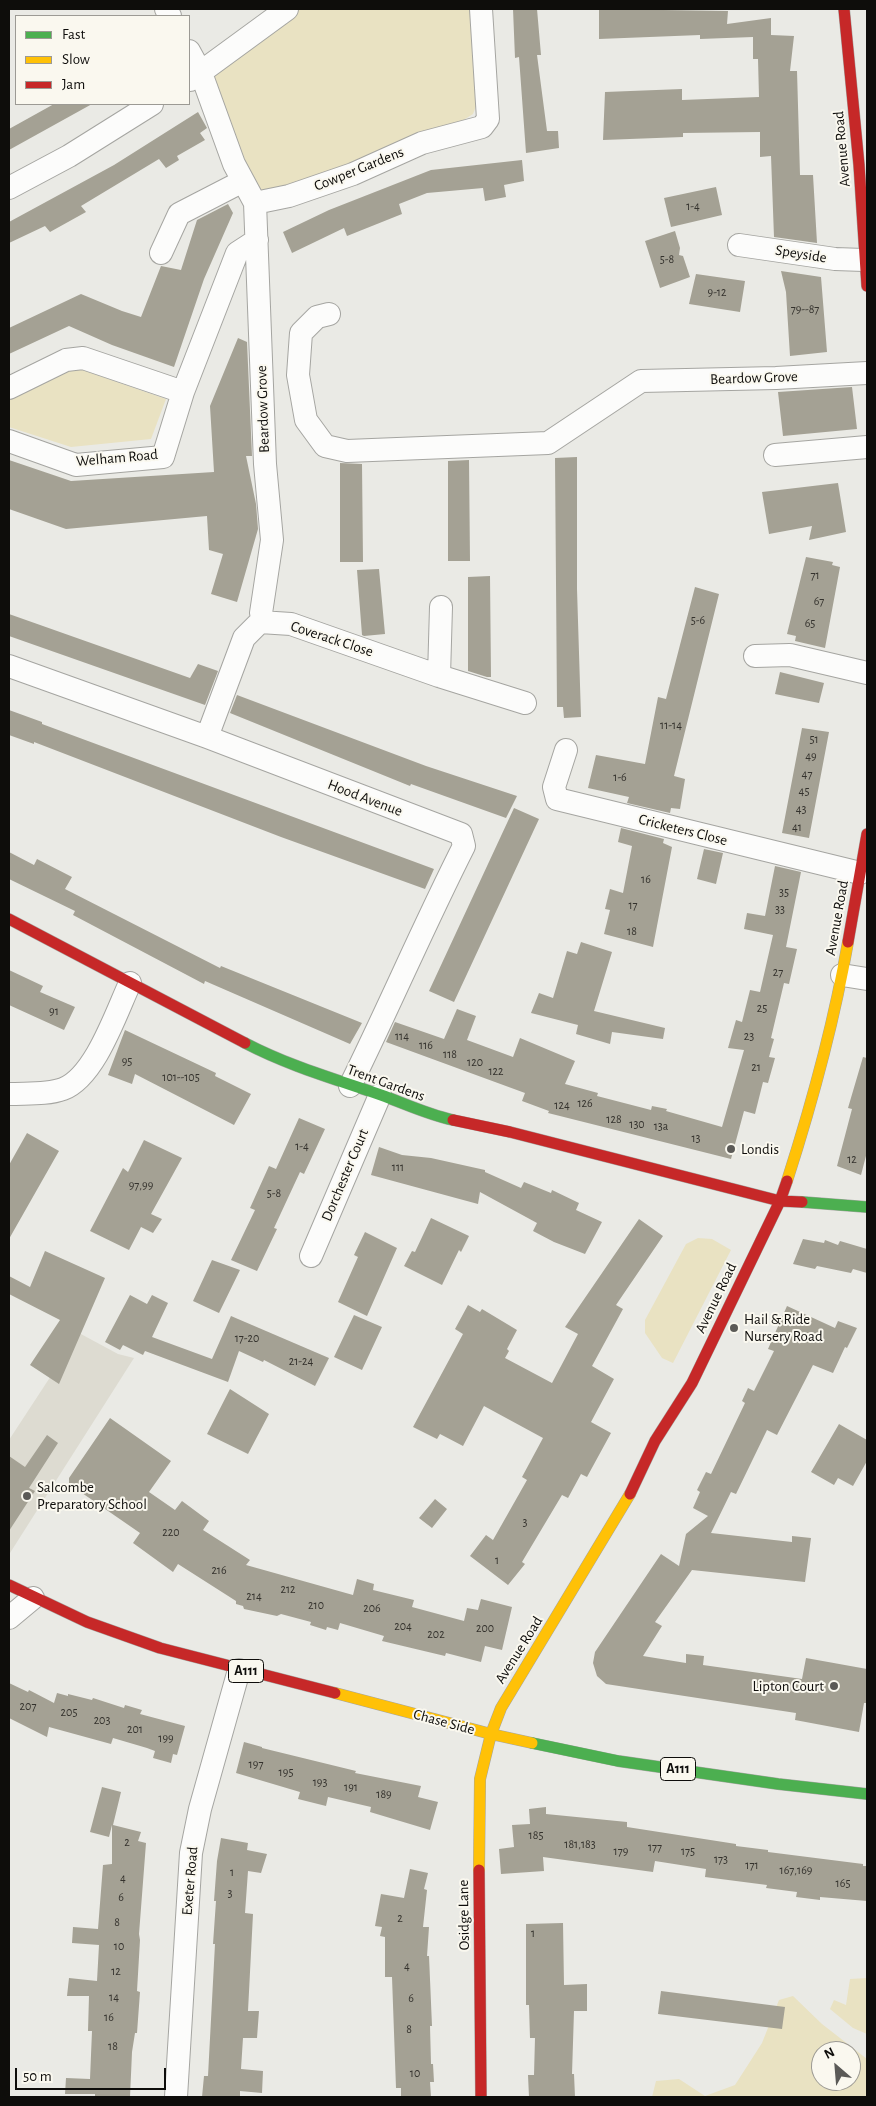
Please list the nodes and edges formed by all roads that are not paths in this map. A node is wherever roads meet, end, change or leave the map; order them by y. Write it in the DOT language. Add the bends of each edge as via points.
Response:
graph roads {
  1 [pos="287,9"];
  2 [pos="481,9"];
  3 [pos="844,9"];
  4 [pos="190,55"];
  5 [pos="195,77"];
  6 [pos="150,105"];
  7 [pos="243,181"];
  8 [pos="9,188"];
  9 [pos="255,203"];
  10 [pos="257,240"];
  11 [pos="738,244"];
  12 [pos="162,253"];
  13 [pos="864,260"];
  14 [pos="867,286"];
  15 [pos="328,314"];
  16 [pos="867,372"];
  17 [pos="9,388"];
  18 [pos="182,392"];
  19 [pos="9,441"];
  20 [pos="867,447"];
  21 [pos="775,455"];
  22 [pos="441,607"];
  23 [pos="261,613"];
  24 [pos="754,656"];
  25 [pos="9,666"];
  26 [pos="867,673"];
  27 [pos="438,676"];
  28 [pos="525,703"];
  29 [pos="207,737"];
  30 [pos="566,750"];
  31 [pos="867,834"];
  32 [pos="860,873"];
  33 [pos="9,919"];
  34 [pos="842,975"];
  35 [pos="867,979"];
  36 [pos="130,983"];
  37 [pos="350,1086"];
  38 [pos="9,1094"];
  39 [pos="380,1095"];
  40 [pos="780,1201"];
  41 [pos="867,1207"];
  42 [pos="311,1256"];
  43 [pos="9,1585"];
  44 [pos="33,1598"];
  45 [pos="9,1618"];
  46 [pos="239,1670"];
  47 [pos="490,1734"];
  48 [pos="867,1794"];
  49 [pos="176,2097"];
  50 [pos="481,2097"];
  1 -- 5 [label="street"];
  2 -- 9 [label="street, Cowper Gardens" via="488,119 482,127 422,143 352,174 289,196"];
  3 -- 13 [label="street, Avenue Road" via="859,165"];
  4 -- 5 [label="street"];
  5 -- 7 [label="street"];
  6 -- 8 [label="street" via="69,156"];
  7 -- 9 [label="street"];
  7 -- 12 [label="street" via="179,214"];
  9 -- 10 [label="street, Beardow Grove"];
  10 -- 18 [label="street, Welham Road" via="237,253"];
  10 -- 23 [label="street, Beardow Grove" via="265,464 272,540"];
  11 -- 13 [label="street, Speyside" via="835,260"];
  13 -- 14 [label="street, Avenue Road"];
  15 -- 16 [label="street, Beardow Grove" via="316,317 300,334 298,375 306,420 325,446 346,451 548,443 641,381"];
  17 -- 18 [label="street" via="66,360 83,358"];
  18 -- 19 [label="street, Welham Road" via="163,457 76,465"];
  20 -- 21 [label="street"];
  22 -- 27 [label="street"];
  24 -- 26 [label="street" via="790,655"];
  25 -- 29 [label="street, Hood Avenue"];
  27 -- 28 [label="street, Coverack Close"];
  27 -- 29 [label="street, Coverack Close" via="291,624 260,622 244,638"];
  29 -- 37 [label="street, Hood Avenue" via="461,834 464,846"];
  30 -- 32 [label="street, Cricketers Close" via="554,787 557,799"];
  31 -- 32 [label="street, Avenue Road"];
  32 -- 34 [label="street, Avenue Road"];
  33 -- 36 [label="street, Trent Gardens"];
  34 -- 35 [label="street"];
  34 -- 40 [label="street, Avenue Road" via="805,1124"];
  36 -- 37 [label="street, Trent Gardens" via="275,1059"];
  36 -- 38 [label="street" via="95,1058 81,1076 71,1085 57,1090"];
  37 -- 39 [label="street, Trent Gardens"];
  39 -- 40 [label="street, Trent Gardens" via="427,1114"];
  39 -- 42 [label="street, Dorchester Court"];
  40 -- 41 [label="street, Trent Gardens"];
  40 -- 47 [label="street, Avenue Road" via="692,1383 655,1441 628,1498 501,1708"];
  43 -- 44 [label="street, Chase Side / A111"];
  44 -- 45 [label="street"];
  44 -- 46 [label="street, Chase Side / A111" via="151,1645"];
  46 -- 47 [label="street, Chase Side / A111"];
  46 -- 49 [label="street, Exeter Road" via="191,1853"];
  47 -- 48 [label="street, Chase Side / A111" via="618,1761"];
  47 -- 50 [label="street, Osidge Lane" via="480,1779"];
}
